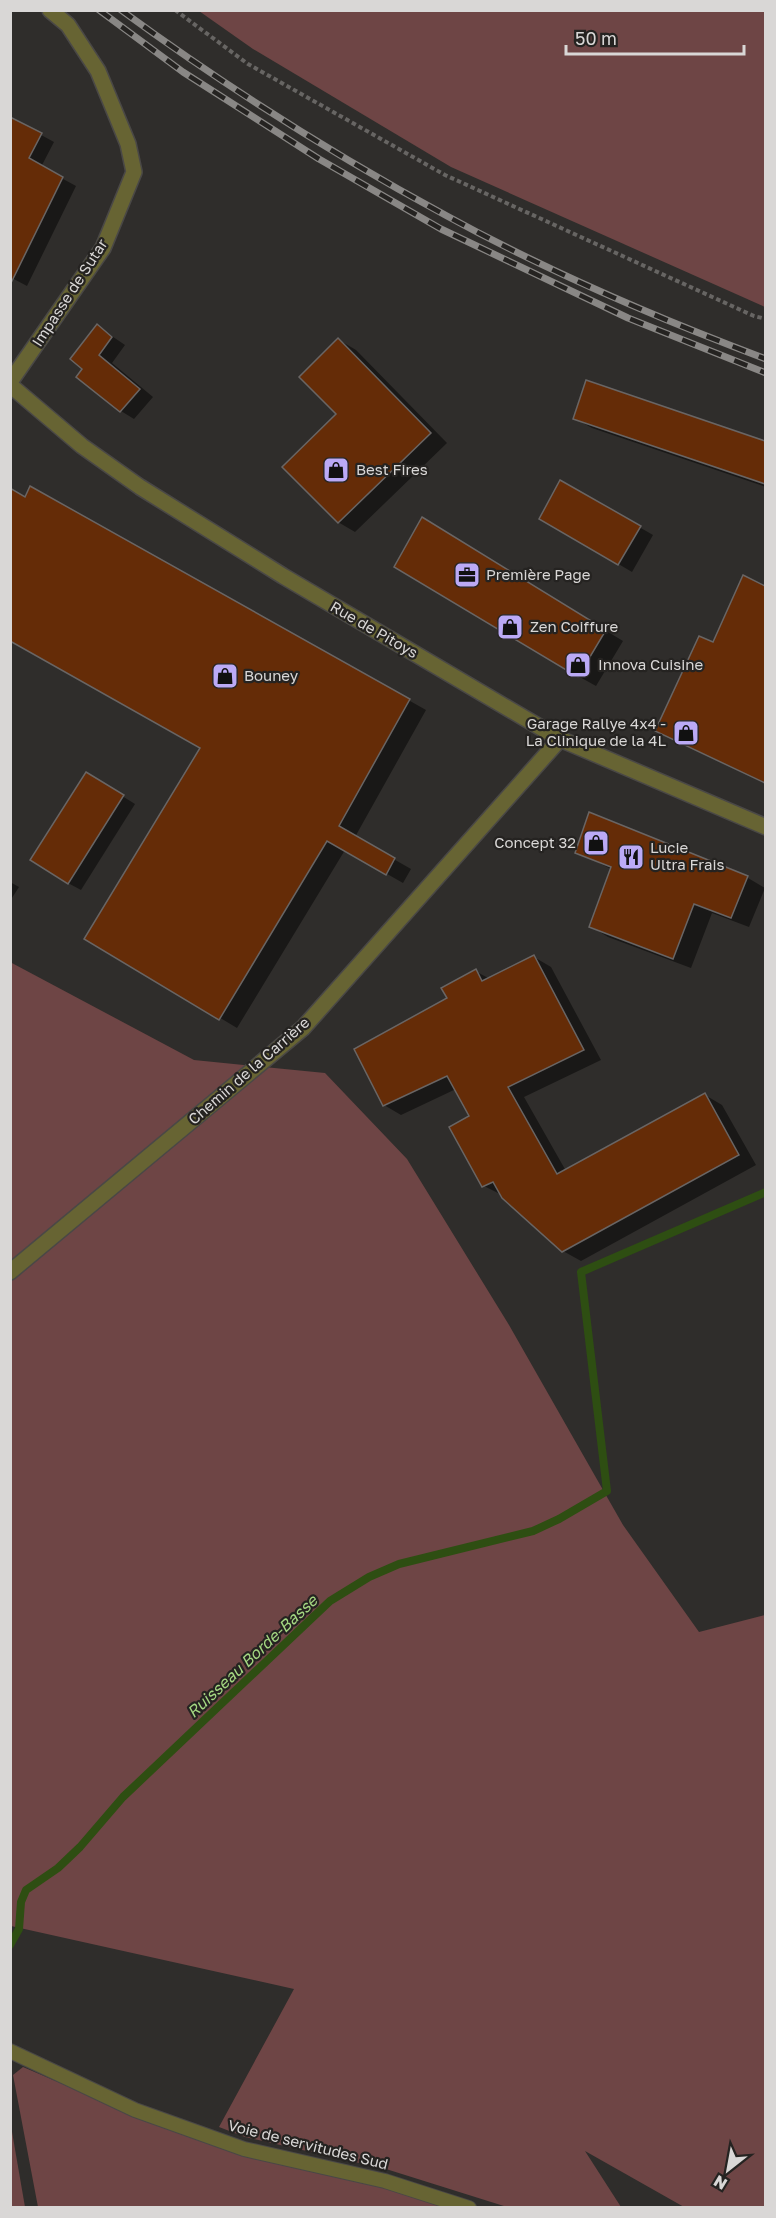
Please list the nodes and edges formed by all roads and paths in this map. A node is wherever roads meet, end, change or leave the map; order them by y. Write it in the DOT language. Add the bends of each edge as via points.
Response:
graph roads {
  1 [pos="50,10"];
  2 [pos="175,10"];
  3 [pos="765,319"];
  4 [pos="10,384"];
  5 [pos="560,739"];
  6 [pos="765,827"];
  7 [pos="10,1272"];
  8 [pos="10,2051"];
  9 [pos="469,2208"];
  1 -- 4 [label="street, Impasse de Sutar" via="68,26 98,70 128,144 134,172 103,248"];
  2 -- 3 [label="path" via="248,64 445,174"];
  4 -- 5 [label="street, Rue de Pitoys" via="82,446 140,487"];
  5 -- 6 [label="street, Rue de Pitoys"];
  5 -- 7 [label="street, Chemin de la Carrière" via="303,1028"];
  8 -- 9 [label="lane, Voie de servitudes Sud" via="135,2110 244,2150 385,2181"];
}
